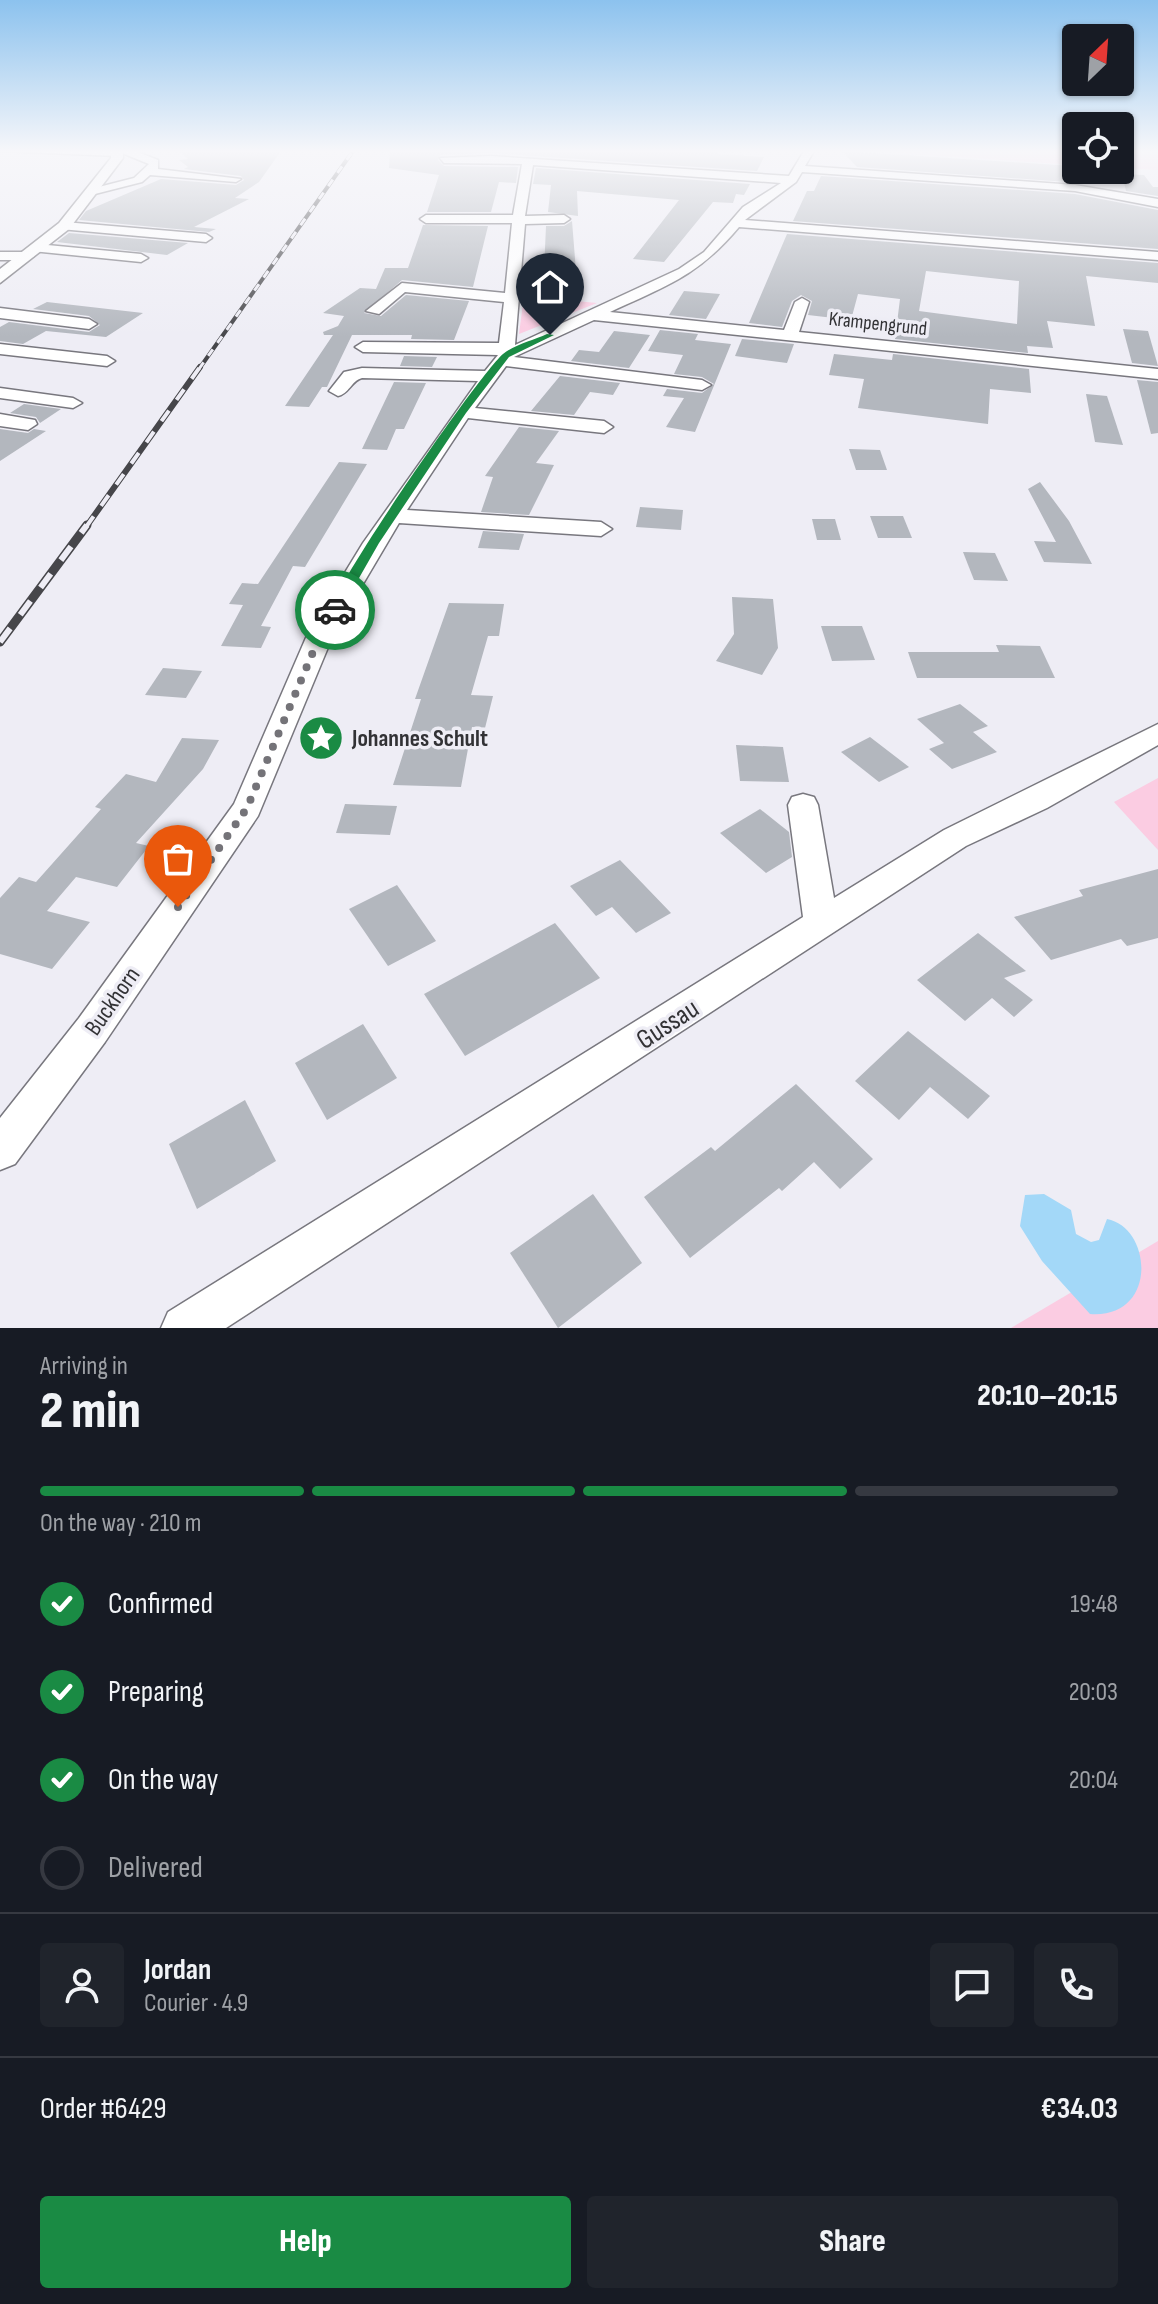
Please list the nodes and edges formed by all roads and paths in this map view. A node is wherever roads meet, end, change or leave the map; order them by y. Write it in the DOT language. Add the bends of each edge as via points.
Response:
graph roads {
  1 [pos="75,213"];
  2 [pos="521,213"];
  3 [pos="747,213"];
  4 [pos="560,218"];
  5 [pos="426,219"];
  6 [pos="520,219"];
  7 [pos="68,222"];
  8 [pos="734,223"];
  9 [pos="158,226"];
  10 [pos="206,238"];
  11 [pos="32,252"];
  12 [pos="0,256"];
  13 [pos="1158,256"];
  14 [pos="141,258"];
  15 [pos="0,278"];
  16 [pos="512,298"];
  17 [pos="802,302"];
  18 [pos="374,311"];
  19 [pos="0,313"];
  20 [pos="594,315"];
  21 [pos="89,324"];
  22 [pos="790,336"];
  23 [pos="363,347"];
  24 [pos="0,349"];
  25 [pos="501,360"];
  26 [pos="107,361"];
  27 [pos="1158,374"];
  28 [pos="702,385"];
  29 [pos="338,391"];
  30 [pos="0,393"];
  31 [pos="73,403"];
  32 [pos="463,412"];
  33 [pos="0,420"];
  34 [pos="28,424"];
  35 [pos="604,427"];
  36 [pos="392,516"];
  37 [pos="601,529"];
  38 [pos="1158,733"];
  39 [pos="803,805"];
  40 [pos="821,924"];
  41 [pos="0,1150"];
  42 [pos="184,1328"];
  1 -- 7 [label="main road"];
  2 -- 6 [label="street"];
  3 -- 8 [label="street"];
  4 -- 6 [label="street"];
  5 -- 6 [label="street"];
  6 -- 16 [label="street"];
  7 -- 9 [label="street" via="163,223"];
  7 -- 10 [label="street"];
  7 -- 11 [label="main road"];
  8 -- 13 [label="street" via="840,227"];
  8 -- 20 [label="street" via="697,264"];
  11 -- 12 [label="street"];
  11 -- 14 [label="street"];
  11 -- 15 [label="main road"];
  16 -- 18 [label="street" via="402,287"];
  16 -- 25 [label="street"];
  17 -- 22 [label="street"];
  19 -- 21 [label="street"];
  20 -- 22 [label="street, Krampengrund"];
  20 -- 25 [label="street"];
  22 -- 27 [label="street, Krampengrund"];
  23 -- 25 [label="street"];
  24 -- 26 [label="street"];
  25 -- 28 [label="street"];
  25 -- 29 [label="street" via="362,373 350,376"];
  25 -- 32 [label="street, Buckhorn"];
  30 -- 31 [label="street"];
  32 -- 35 [label="street"];
  32 -- 36 [label="street, Buckhorn"];
  33 -- 34 [label="street"];
  36 -- 37 [label="street"];
  36 -- 41 [label="street, Buckhorn" via="321,633 247,808 92,1030"];
  38 -- 40 [label="street, Gussau" via="955,838"];
  39 -- 40 [label="street"];
  40 -- 42 [label="street, Gussau"];
}
